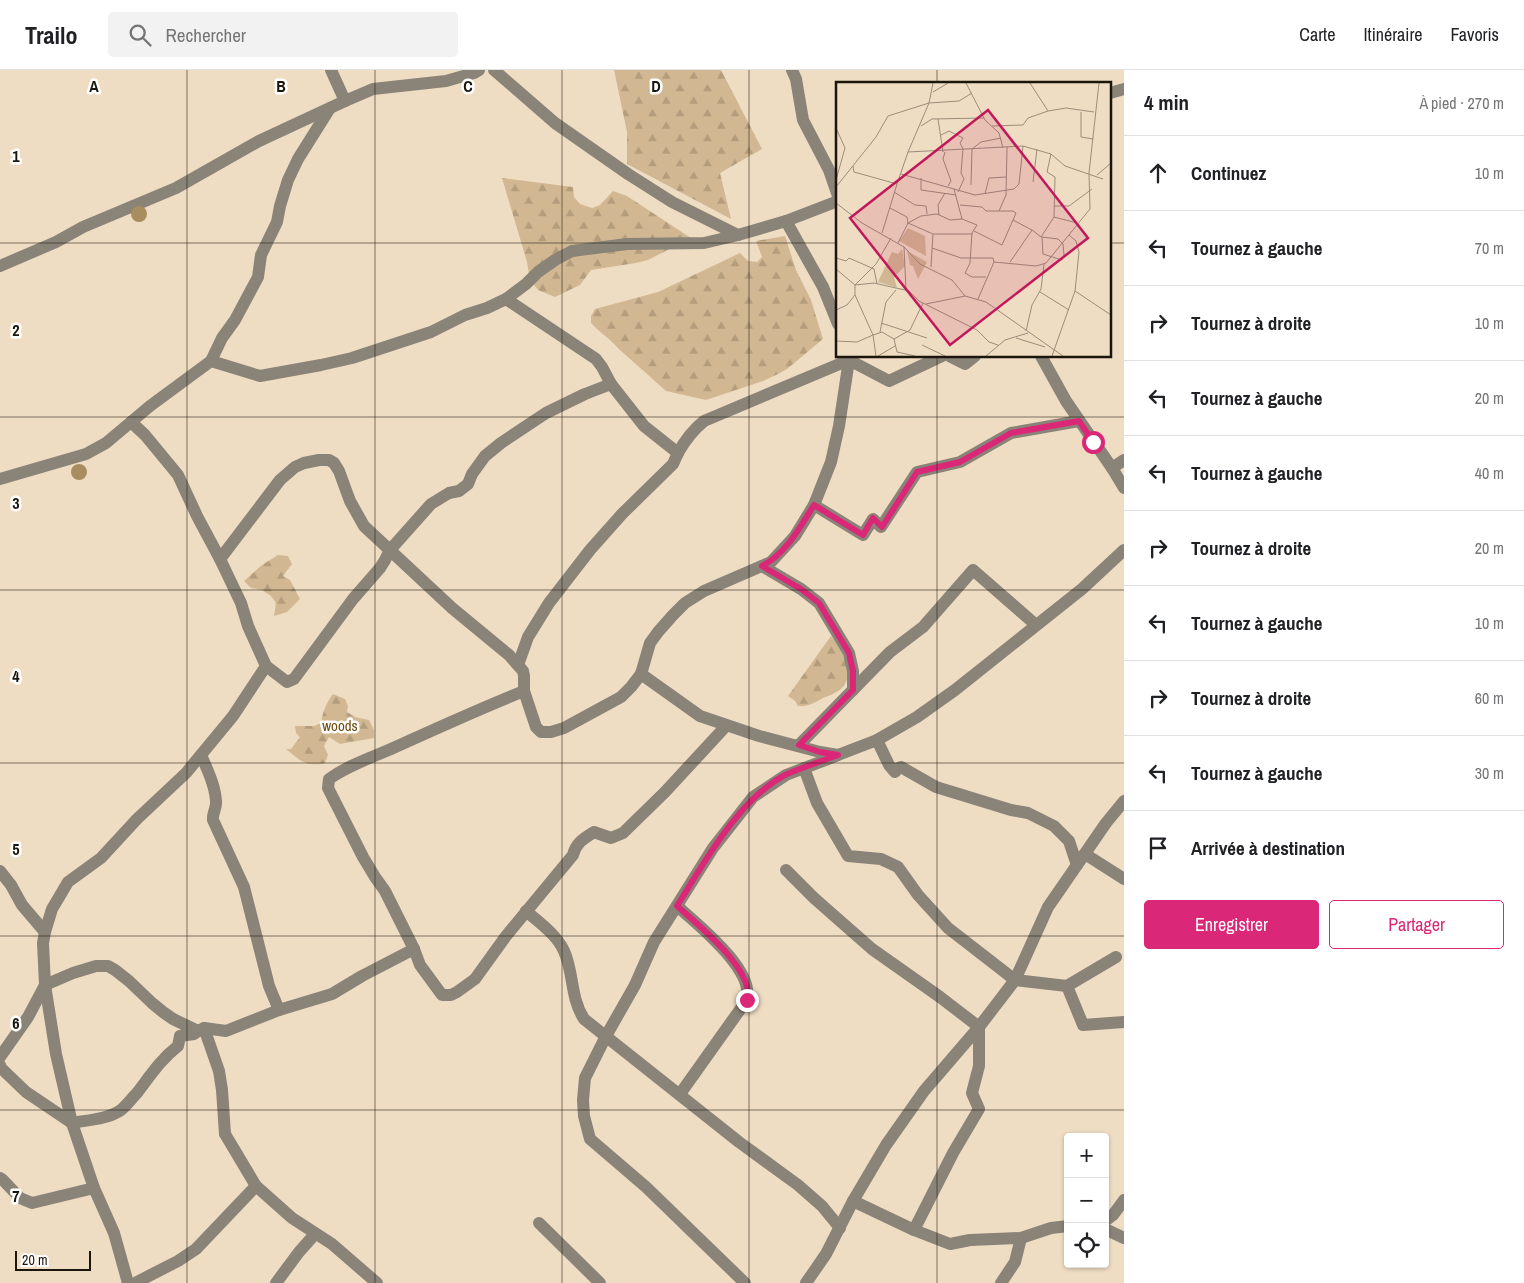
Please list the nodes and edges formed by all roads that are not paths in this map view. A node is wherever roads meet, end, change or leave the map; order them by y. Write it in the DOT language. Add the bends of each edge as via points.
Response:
graph roads {
  1 [pos="331,70"];
  2 [pos="478,70"];
  3 [pos="494,70"];
  4 [pos="792,70"];
  5 [pos="345,101"];
  6 [pos="330,108"];
  7 [pos="836,190"];
  8 [pos="836,202"];
  9 [pos="786,221"];
  10 [pos="738,235"];
  11 [pos="0,266"];
  12 [pos="506,299"];
  13 [pos="836,319"];
  14 [pos="849,358"];
  15 [pos="938,358"];
  16 [pos="953,358"];
  17 [pos="973,358"];
  18 [pos="1042,358"];
  19 [pos="211,361"];
  20 [pos="611,384"];
  21 [pos="1079,421"];
  22 [pos="132,422"];
  23 [pos="678,453"];
  24 [pos="1124,460"];
  25 [pos="1112,468"];
  26 [pos="0,479"];
  27 [pos="1124,488"];
  28 [pos="814,505"];
  29 [pos="390,550"];
  30 [pos="1124,550"];
  31 [pos="220,559"];
  32 [pos="762,566"];
  33 [pos="1036,625"];
  34 [pos="518,665"];
  35 [pos="266,666"];
  36 [pos="641,674"];
  37 [pos="853,690"];
  38 [pos="524,691"];
  39 [pos="726,726"];
  40 [pos="877,740"];
  41 [pos="799,745"];
  42 [pos="201,755"];
  43 [pos="838,755"];
  44 [pos="804,768"];
  45 [pos="1124,800"];
  46 [pos="1085,854"];
  47 [pos="1077,866"];
  48 [pos="786,870"];
  49 [pos="0,871"];
  50 [pos="1124,880"];
  51 [pos="677,906"];
  52 [pos="526,911"];
  53 [pos="45,932"];
  54 [pos="414,949"];
  55 [pos="1116,957"];
  56 [pos="1015,980"];
  57 [pos="46,986"];
  58 [pos="1067,986"];
  59 [pos="279,1010"];
  60 [pos="1124,1022"];
  61 [pos="979,1028"];
  62 [pos="201,1030"];
  63 [pos="606,1036"];
  64 [pos="0,1057"];
  65 [pos="0,1065"];
  66 [pos="680,1094"];
  67 [pos="72,1123"];
  68 [pos="0,1178"];
  69 [pos="256,1186"];
  70 [pos="94,1188"];
  71 [pos="1124,1200"];
  72 [pos="853,1201"];
  73 [pos="1109,1218"];
  74 [pos="539,1223"];
  75 [pos="1064,1226"];
  76 [pos="840,1228"];
  77 [pos="914,1230"];
  78 [pos="1109,1231"];
  79 [pos="315,1234"];
  80 [pos="1021,1238"];
  81 [pos="1124,1238"];
  82 [pos="128,1283"];
  83 [pos="134,1283"];
  84 [pos="276,1283"];
  85 [pos="377,1283"];
  86 [pos="600,1283"];
  87 [pos="745,1283"];
  88 [pos="806,1283"];
  89 [pos="1001,1283"];
  1 -- 5 [label="street"];
  2 -- 5 [label="street" via="446,81 373,89"];
  3 -- 10 [label="street" via="555,123 628,174 672,202"];
  4 -- 7 [label="street" via="803,120"];
  5 -- 6 [label="street"];
  6 -- 11 [label="street" via="259,141 176,188"];
  6 -- 19 [label="street" via="288,180 277,222 261,255 258,277"];
  8 -- 9 [label="street"];
  9 -- 10 [label="street"];
  9 -- 13 [label="street" via="823,287"];
  10 -- 12 [label="street" via="704,243 627,244 572,251 538,272"];
  12 -- 19 [label="street" via="431,332 314,367 260,376"];
  12 -- 20 [label="street" via="596,359"];
  14 -- 15 [label="street" via="889,382"];
  14 -- 23 [label="street" via="704,421 686,438"];
  14 -- 28 [label="street" via="832,462"];
  16 -- 17 [label="street" via="966,364"];
  18 -- 21 [label="street"];
  19 -- 22 [label="street"];
  20 -- 23 [label="street" via="644,426"];
  20 -- 29 [label="street" via="546,413 501,443 485,456 468,484 435,501"];
  21 -- 25 [label="street"];
  21 -- 28 [label="street" via="1011,433 960,462 917,472 882,527 873,518 863,535"];
  22 -- 26 [label="street" via="86,454"];
  22 -- 31 [label="street" via="178,475"];
  23 -- 34 [label="street" via="673,464 590,550 549,603 528,637"];
  24 -- 25 [label="street"];
  25 -- 27 [label="street"];
  28 -- 32 [label="street" via="776,558"];
  29 -- 31 [label="street" via="360,521 337,467 329,460 319,460 304,463 280,480"];
  29 -- 34 [label="street"];
  29 -- 35 [label="street" via="380,568 353,598 294,679 287,682"];
  30 -- 33 [label="street"];
  31 -- 35 [label="street"];
  32 -- 36 [label="street" via="704,591 685,603 653,639"];
  32 -- 37 [label="street" via="819,603 849,653"];
  33 -- 37 [label="street" via="973,570 923,627 890,652"];
  33 -- 40 [label="street" via="956,690"];
  34 -- 38 [label="street" via="523,671"];
  35 -- 42 [label="street" via="233,716"];
  36 -- 38 [label="street" via="621,697 564,728 546,733 536,727"];
  36 -- 39 [label="street" via="700,716"];
  37 -- 41 [label="street"];
  38 -- 54 [label="street" via="329,779 328,788 352,839 385,891"];
  39 -- 41 [label="street"];
  39 -- 52 [label="street" via="666,792 623,833 611,838 594,832 579,841 573,855"];
  40 -- 43 [label="street"];
  40 -- 47 [label="street" via="895,772 901,767 936,787 1028,813 1054,826 1069,841"];
  41 -- 43 [label="street"];
  42 -- 53 [label="street" via="101,858 68,882 52,909"];
  42 -- 59 [label="street" via="216,801 213,820 244,887 269,986"];
  43 -- 44 [label="street"];
  44 -- 51 [label="street" via="786,775 753,797 713,848"];
  44 -- 56 [label="street" via="817,803 848,856 881,859 898,867 948,928"];
  45 -- 46 [label="street"];
  46 -- 47 [label="street"];
  46 -- 50 [label="street"];
  47 -- 56 [label="street" via="1048,907"];
  48 -- 61 [label="street" via="872,949"];
  49 -- 53 [label="street"];
  51 -- 63 [label="street" via="654,942"];
  51 -- 66 [label="street" via="727,953 744,979 748,994"];
  52 -- 54 [label="street" via="475,979 451,995 440,994 420,965"];
  52 -- 63 [label="street" via="560,944 578,1010 584,1019"];
  53 -- 57 [label="street"];
  54 -- 59 [label="street" via="332,994"];
  55 -- 58 [label="street"];
  56 -- 58 [label="street"];
  56 -- 61 [label="street"];
  57 -- 62 [label="street" via="73,973 108,966 163,1012"];
  57 -- 64 [label="street"];
  57 -- 67 [label="street" via="56,1054"];
  58 -- 60 [label="street" via="1083,1025"];
  59 -- 62 [label="street" via="226,1031"];
  61 -- 72 [label="street" via="924,1091 886,1145"];
  61 -- 77 [label="street" via="979,1066 972,1093 979,1109"];
  62 -- 67 [label="street" via="180,1036 178,1046 123,1108 114,1114"];
  62 -- 69 [label="street" via="219,1072 225,1134"];
  63 -- 66 [label="street"];
  63 -- 87 [label="street" via="584,1085 584,1116 590,1139 646,1187"];
  65 -- 67 [label="street" via="26,1092"];
  66 -- 76 [label="street" via="798,1185"];
  67 -- 70 [label="street"];
  68 -- 70 [label="street" via="20,1198 32,1203"];
  69 -- 79 [label="street"];
  69 -- 83 [label="street" via="196,1249"];
  70 -- 82 [label="street" via="114,1233"];
  71 -- 73 [label="street"];
  72 -- 76 [label="street"];
  72 -- 77 [label="street"];
  74 -- 86 [label="street"];
  75 -- 80 [label="street"];
  76 -- 88 [label="street"];
  77 -- 80 [label="street" via="950,1244"];
  78 -- 81 [label="street"];
  79 -- 84 [label="street"];
  79 -- 85 [label="street" via="337,1248"];
  80 -- 89 [label="street" via="1015,1262"];
}
